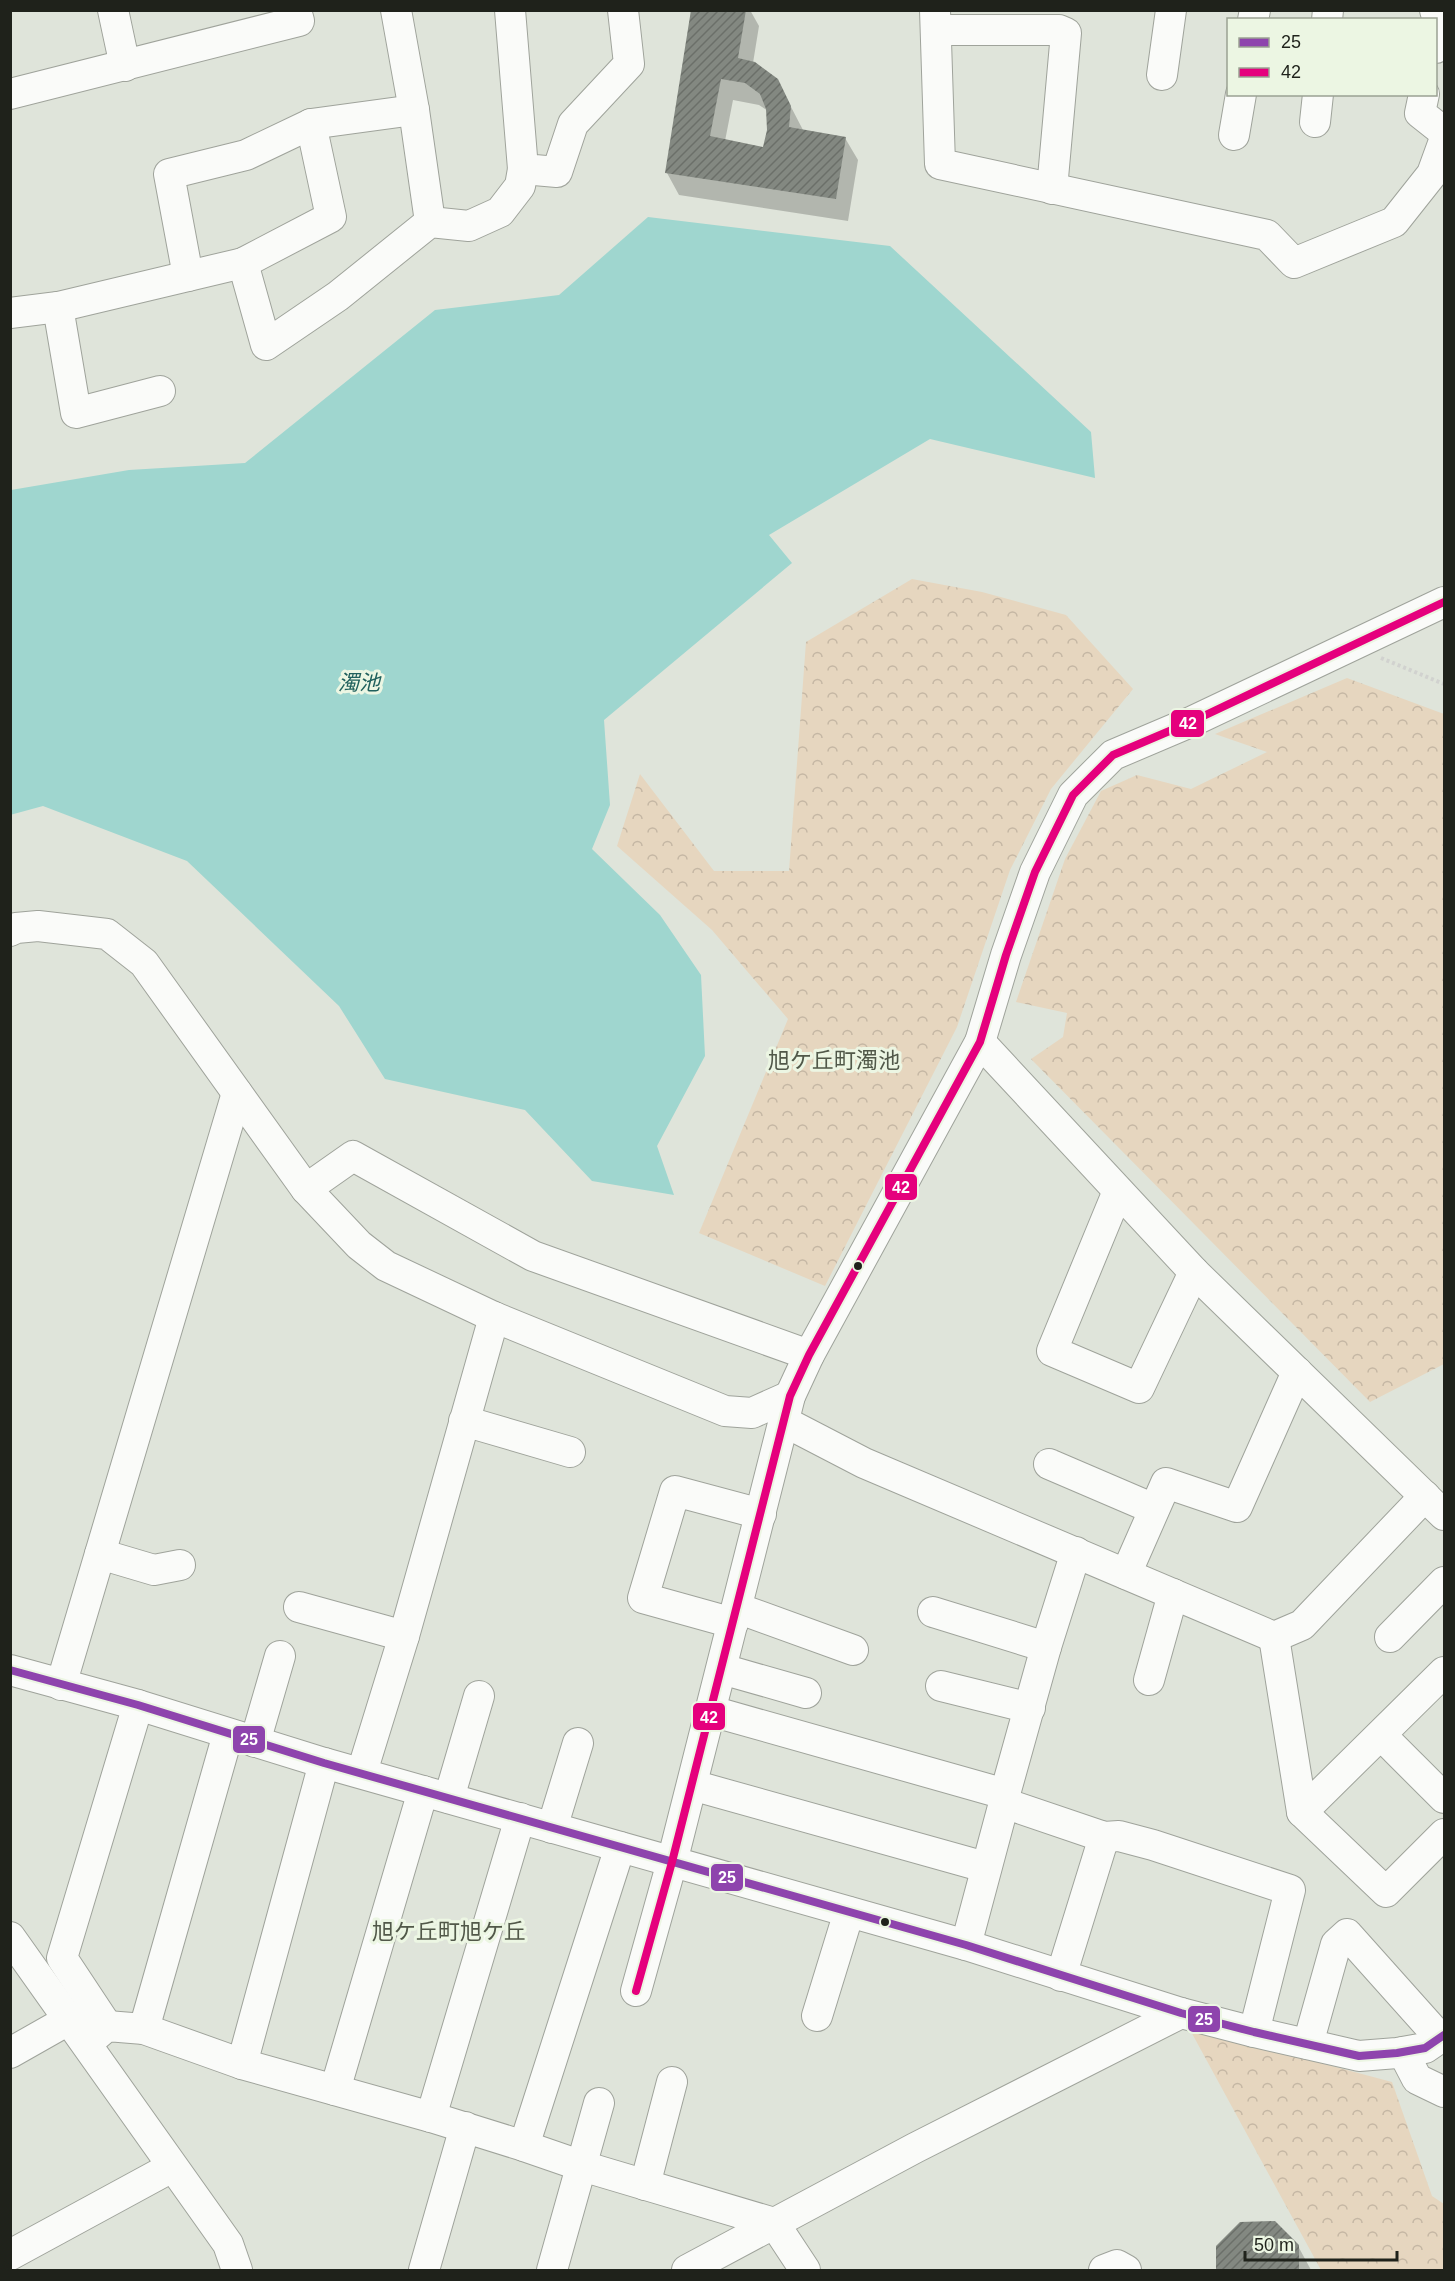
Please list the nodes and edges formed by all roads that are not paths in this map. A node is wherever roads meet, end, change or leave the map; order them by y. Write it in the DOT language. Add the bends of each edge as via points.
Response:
graph roads {
  1 [pos="113,10"];
  2 [pos="296,10"];
  3 [pos="396,10"];
  4 [pos="510,10"];
  5 [pos="623,10"];
  6 [pos="1171,10"];
  7 [pos="1435,10"];
  8 [pos="935,20"];
  9 [pos="1437,43"];
  10 [pos="125,66"];
  11 [pos="1162,75"];
  12 [pos="10,94"];
  13 [pos="1241,96"];
  14 [pos="1424,96"];
  15 [pos="414,110"];
  16 [pos="311,124"];
  17 [pos="1444,132"];
  18 [pos="1234,135"];
  19 [pos="1444,141"];
  20 [pos="523,169"];
  21 [pos="1052,189"];
  22 [pos="430,222"];
  23 [pos="243,263"];
  24 [pos="188,276"];
  25 [pos="58,307"];
  26 [pos="10,313"];
  27 [pos="160,391"];
  28 [pos="1444,602"];
  29 [pos="10,931"];
  30 [pos="980,1042"];
  31 [pos="237,1093"];
  32 [pos="306,1189"];
  33 [pos="1118,1191"];
  34 [pos="1194,1272"];
  35 [pos="494,1317"];
  36 [pos="808,1356"];
  37 [pos="1297,1372"];
  38 [pos="787,1409"];
  39 [pos="464,1421"];
  40 [pos="570,1452"];
  41 [pos="1049,1464"];
  42 [pos="1435,1506"];
  43 [pos="1154,1509"];
  44 [pos="761,1514"];
  45 [pos="1076,1552"];
  46 [pos="100,1554"];
  47 [pos="180,1565"];
  48 [pos="1126,1574"];
  49 [pos="1444,1582"];
  50 [pos="1173,1594"];
  51 [pos="299,1606"];
  52 [pos="933,1612"];
  53 [pos="735,1616"];
  54 [pos="404,1636"];
  55 [pos="1390,1637"];
  56 [pos="1274,1638"];
  57 [pos="1046,1647"];
  58 [pos="853,1650"];
  59 [pos="280,1656"];
  60 [pos="722,1669"];
  61 [pos="10,1670"];
  62 [pos="1444,1672"];
  63 [pos="1149,1680"];
  64 [pos="61,1685"];
  65 [pos="941,1686"];
  66 [pos="806,1693"];
  67 [pos="479,1695"];
  68 [pos="138,1705"];
  69 [pos="1030,1708"];
  70 [pos="711,1711"];
  71 [pos="1381,1735"];
  72 [pos="242,1738"];
  73 [pos="578,1743"];
  74 [pos="324,1762"];
  75 [pos="362,1772"];
  76 [pos="692,1785"];
  77 [pos="436,1794"];
  78 [pos="1444,1798"];
  79 [pos="1004,1799"];
  80 [pos="1302,1812"];
  81 [pos="520,1818"];
  82 [pos="552,1828"];
  83 [pos="1444,1834"];
  84 [pos="1104,1837"];
  85 [pos="620,1847"];
  86 [pos="672,1862"];
  87 [pos="986,1867"];
  88 [pos="849,1912"];
  89 [pos="10,1937"];
  90 [pos="966,1945"];
  91 [pos="1061,1976"];
  92 [pos="636,1990"];
  93 [pos="1180,2013"];
  94 [pos="817,2016"];
  95 [pos="88,2029"];
  96 [pos="144,2029"];
  97 [pos="1254,2032"];
  98 [pos="1442,2037"];
  99 [pos="1308,2044"];
  100 [pos="1403,2052"];
  101 [pos="10,2053"];
  102 [pos="242,2064"];
  103 [pos="672,2082"];
  104 [pos="335,2090"];
  105 [pos="1444,2092"];
  106 [pos="599,2103"];
  107 [pos="431,2117"];
  108 [pos="465,2127"];
  109 [pos="524,2146"];
  110 [pos="582,2166"];
  111 [pos="172,2167"];
  112 [pos="645,2185"];
  113 [pos="774,2223"];
  114 [pos="10,2255"];
  115 [pos="692,2269"];
  116 [pos="237,2271"];
  117 [pos="424,2271"];
  118 [pos="552,2271"];
  119 [pos="805,2271"];
  120 [pos="1104,2271"];
  121 [pos="1126,2271"];
  1 -- 10 [label="street"];
  2 -- 10 [label="street" via="298,21"];
  3 -- 15 [label="street"];
  4 -- 20 [label="street"];
  5 -- 20 [label="street" via="629,64 573,124 557,172"];
  6 -- 11 [label="street"];
  7 -- 9 [label="street" via="1440,28"];
  8 -- 21 [label="street" via="940,164"];
  8 -- 21 [label="street" via="1066,33"];
  10 -- 12 [label="street"];
  13 -- 18 [label="street"];
  14 -- 17 [label="street" via="1420,113"];
  15 -- 16 [label="street"];
  15 -- 22 [label="street"];
  16 -- 23 [label="street" via="331,217"];
  16 -- 24 [label="street" via="246,155 169,174"];
  19 -- 21 [label="street" via="1432,174 1394,222 1294,263 1267,235"];
  20 -- 22 [label="street" via="520,186 500,212 469,226"];
  22 -- 23 [label="street" via="338,296 266,345"];
  23 -- 24 [label="street"];
  24 -- 25 [label="street"];
  25 -- 26 [label="street"];
  25 -- 27 [label="street" via="76,413"];
  28 -- 30 [label="street" via="1113,755 1073,795 1035,872"];
  29 -- 31 [label="street" via="38,926 108,934 125,946 144,963"];
  30 -- 33 [label="street"];
  30 -- 36 [label="street"];
  31 -- 32 [label="street"];
  31 -- 46 [label="street"];
  32 -- 35 [label="street" via="359,1245 386,1266"];
  32 -- 36 [label="street" via="353,1156 533,1256"];
  33 -- 34 [label="street"];
  33 -- 34 [label="street" via="1052,1351 1139,1388"];
  34 -- 37 [label="street"];
  35 -- 38 [label="street" via="725,1411"];
  35 -- 39 [label="street"];
  36 -- 38 [label="street"];
  37 -- 42 [label="street"];
  37 -- 43 [label="street" via="1237,1507 1166,1483"];
  38 -- 44 [label="street"];
  38 -- 45 [label="street" via="864,1463"];
  39 -- 40 [label="street"];
  39 -- 54 [label="street"];
  41 -- 43 [label="street"];
  42 -- 56 [label="street" via="1302,1625"];
  43 -- 48 [label="street"];
  44 -- 53 [label="street"];
  44 -- 53 [label="street" via="675,1491 643,1598"];
  45 -- 48 [label="street"];
  45 -- 57 [label="street"];
  46 -- 47 [label="street" via="154,1570"];
  46 -- 64 [label="street"];
  48 -- 50 [label="street"];
  49 -- 55 [label="street"];
  50 -- 56 [label="street"];
  50 -- 63 [label="street"];
  51 -- 54 [label="street"];
  52 -- 57 [label="street"];
  53 -- 58 [label="street"];
  53 -- 60 [label="street"];
  54 -- 75 [label="street"];
  56 -- 80 [label="street"];
  57 -- 69 [label="street"];
  59 -- 72 [label="street"];
  60 -- 66 [label="street"];
  60 -- 70 [label="street"];
  61 -- 64 [label="street"];
  62 -- 71 [label="street"];
  64 -- 68 [label="street"];
  65 -- 69 [label="street"];
  67 -- 77 [label="street"];
  68 -- 72 [label="street"];
  68 -- 95 [label="street" via="62,1958"];
  69 -- 79 [label="street"];
  70 -- 76 [label="street"];
  70 -- 79 [label="street"];
  71 -- 78 [label="street"];
  71 -- 80 [label="street"];
  72 -- 74 [label="street"];
  72 -- 96 [label="street"];
  73 -- 82 [label="street"];
  74 -- 75 [label="street"];
  74 -- 102 [label="street"];
  75 -- 77 [label="street"];
  76 -- 86 [label="street"];
  76 -- 87 [label="street"];
  77 -- 81 [label="street"];
  77 -- 104 [label="street"];
  79 -- 84 [label="street"];
  79 -- 87 [label="street"];
  80 -- 83 [label="street" via="1386,1892"];
  81 -- 82 [label="street"];
  81 -- 107 [label="street"];
  82 -- 85 [label="street"];
  84 -- 91 [label="street"];
  84 -- 97 [label="street" via="1119,1836 1153,1845 1290,1890"];
  85 -- 86 [label="street"];
  85 -- 109 [label="street"];
  86 -- 88 [label="street"];
  86 -- 92 [label="street"];
  87 -- 90 [label="street"];
  88 -- 90 [label="street"];
  88 -- 94 [label="street"];
  89 -- 95 [label="street"];
  90 -- 91 [label="street"];
  91 -- 93 [label="street"];
  93 -- 97 [label="street"];
  93 -- 113 [label="street"];
  95 -- 96 [label="street"];
  95 -- 101 [label="street"];
  95 -- 111 [label="street"];
  96 -- 102 [label="street"];
  97 -- 99 [label="street"];
  98 -- 99 [label="street" via="1347,1934 1336,1944"];
  98 -- 100 [label="street" via="1425,2048"];
  99 -- 100 [label="street" via="1359,2056"];
  100 -- 105 [label="street" via="1417,2079"];
  102 -- 104 [label="street"];
  103 -- 112 [label="street"];
  104 -- 107 [label="street"];
  106 -- 110 [label="street"];
  107 -- 108 [label="street"];
  108 -- 109 [label="street"];
  108 -- 117 [label="street"];
  109 -- 110 [label="street"];
  110 -- 112 [label="street"];
  110 -- 118 [label="street"];
  111 -- 114 [label="street"];
  111 -- 116 [label="street" via="228,2244"];
  112 -- 113 [label="street"];
  113 -- 115 [label="street"];
  113 -- 119 [label="street"];
  120 -- 121 [label="street" via="1117,2265"];
}
